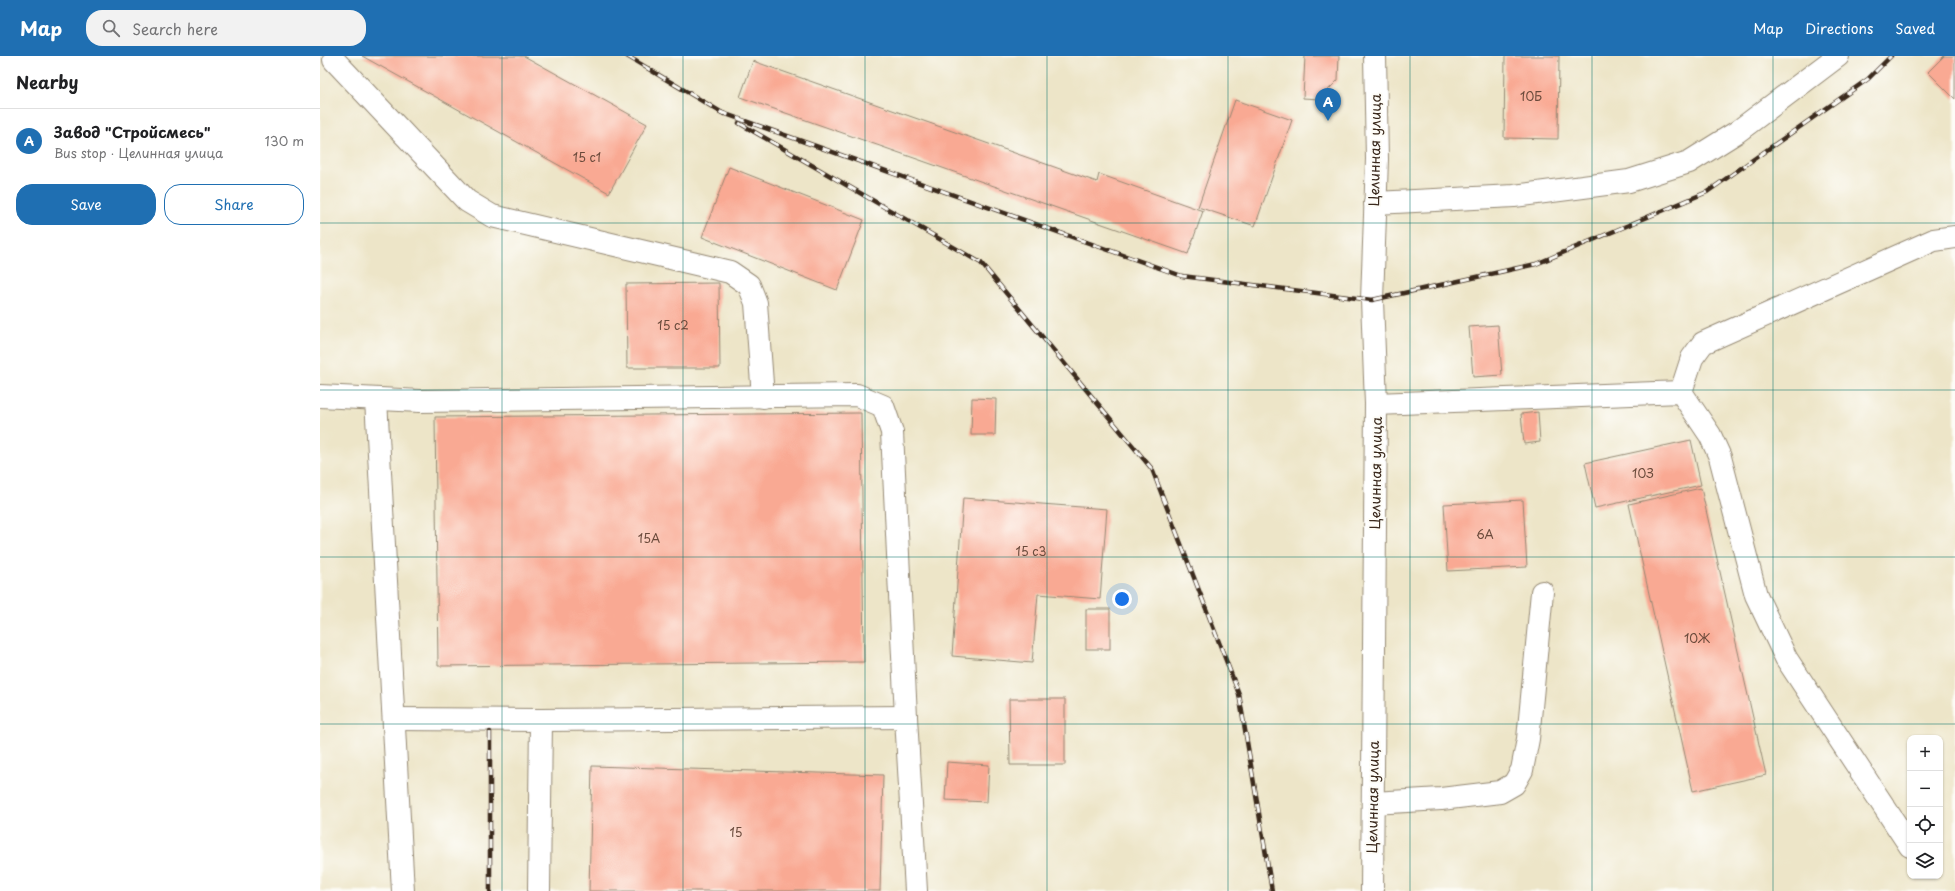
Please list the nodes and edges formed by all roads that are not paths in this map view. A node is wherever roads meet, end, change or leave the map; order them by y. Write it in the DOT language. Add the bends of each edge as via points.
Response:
graph roads {
  1 [pos="1375,56"];
  2 [pos="1838,56"];
  3 [pos="334,60"];
  4 [pos="1375,203"];
  5 [pos="1955,237"];
  6 [pos="1681,392"];
  7 [pos="320,396"];
  8 [pos="764,397"];
  9 [pos="376,399"];
  10 [pos="1376,404"];
  11 [pos="1542,592"];
  12 [pos="906,717"];
  13 [pos="394,719"];
  14 [pos="541,720"];
  15 [pos="1373,803"];
  16 [pos="1908,843"];
  17 [pos="403,891"];
  18 [pos="538,891"];
  19 [pos="916,891"];
  20 [pos="1372,891"];
  1 -- 4 [label="street, Целинная улица"];
  2 -- 4 [label="street" via="1737,132 1689,162 1629,181 1514,196"];
  3 -- 8 [label="street" via="467,201 492,216 730,272 749,285 756,303"];
  4 -- 10 [label="street, Целинная улица" via="1372,300"];
  5 -- 6 [label="street" via="1934,240 1704,343 1692,358"];
  6 -- 10 [label="street"];
  6 -- 16 [label="street" via="1710,436 1720,457 1756,595 1786,658"];
  7 -- 9 [label="street"];
  8 -- 9 [label="street" via="420,401"];
  8 -- 12 [label="street" via="857,395 883,406 892,432"];
  9 -- 13 [label="street"];
  10 -- 15 [label="street, Целинная улица"];
  11 -- 15 [label="street" via="1528,739 1522,770 1514,784 1500,792"];
  12 -- 14 [label="street"];
  12 -- 19 [label="street"];
  13 -- 14 [label="street"];
  13 -- 17 [label="street"];
  14 -- 18 [label="street"];
  15 -- 20 [label="street, Целинная улица"];
}
